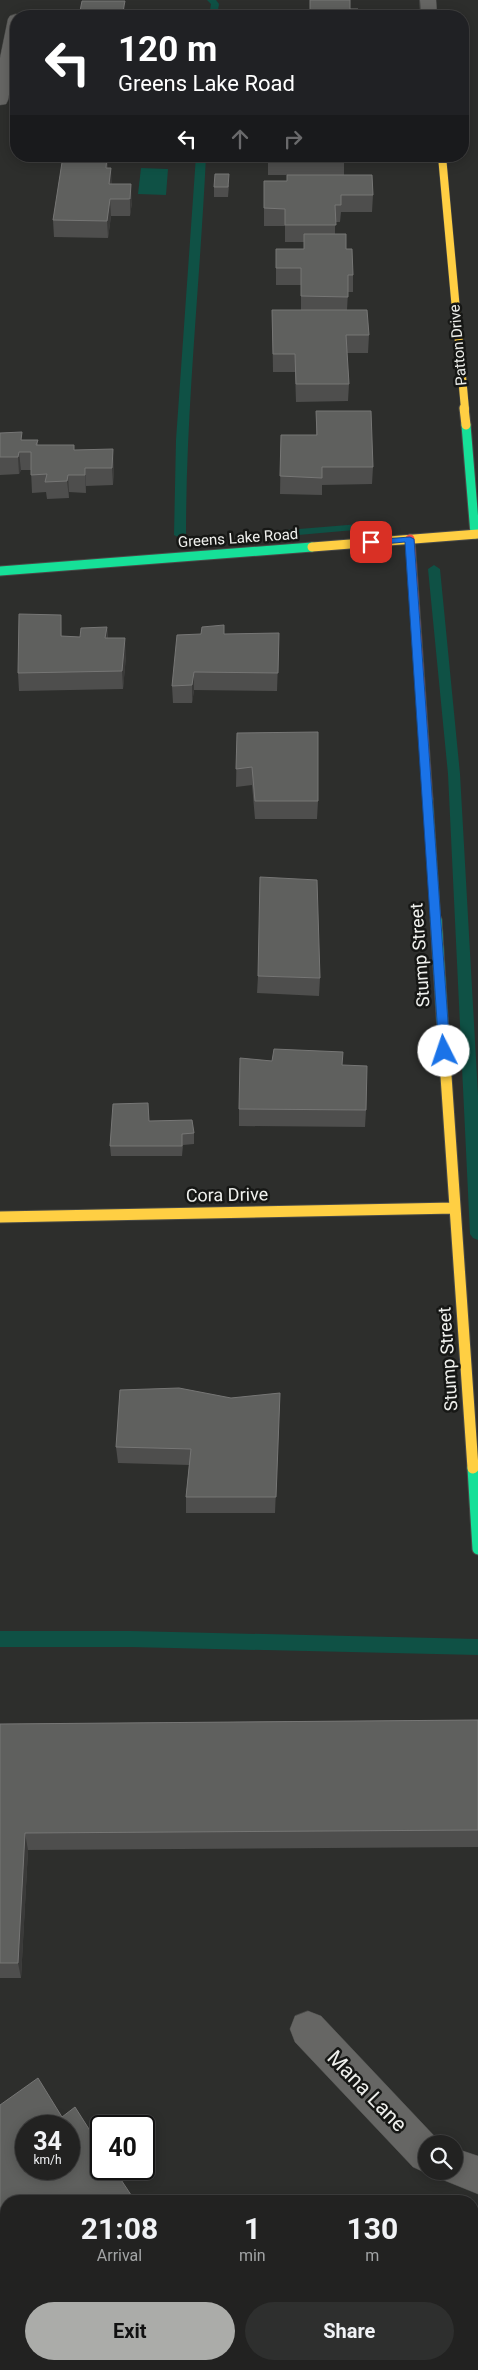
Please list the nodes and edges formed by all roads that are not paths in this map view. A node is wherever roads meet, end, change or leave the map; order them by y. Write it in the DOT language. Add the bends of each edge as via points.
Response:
graph roads {
  1 [pos="10,49"];
  2 [pos="0,100"];
  3 [pos="443,162"];
  4 [pos="476,534"];
  5 [pos="410,539"];
  6 [pos="0,572"];
  7 [pos="455,1208"];
  8 [pos="0,1217"];
  9 [pos="478,1549"];
  10 [pos="308,2029"];
  11 [pos="418,2146"];
  12 [pos="463,2169"];
  13 [pos="478,2175"];
  1 -- 2 [label="street"];
  3 -- 4 [label="street, Patton Drive"];
  4 -- 5 [label="street, Greens Lake Road"];
  5 -- 6 [label="street, Greens Lake Road"];
  5 -- 7 [label="street, Stump Street"];
  7 -- 8 [label="street, Cora Drive"];
  7 -- 9 [label="street, Stump Street"];
  10 -- 11 [label="street, Mana Lane"];
  12 -- 13 [label="street"];
}
